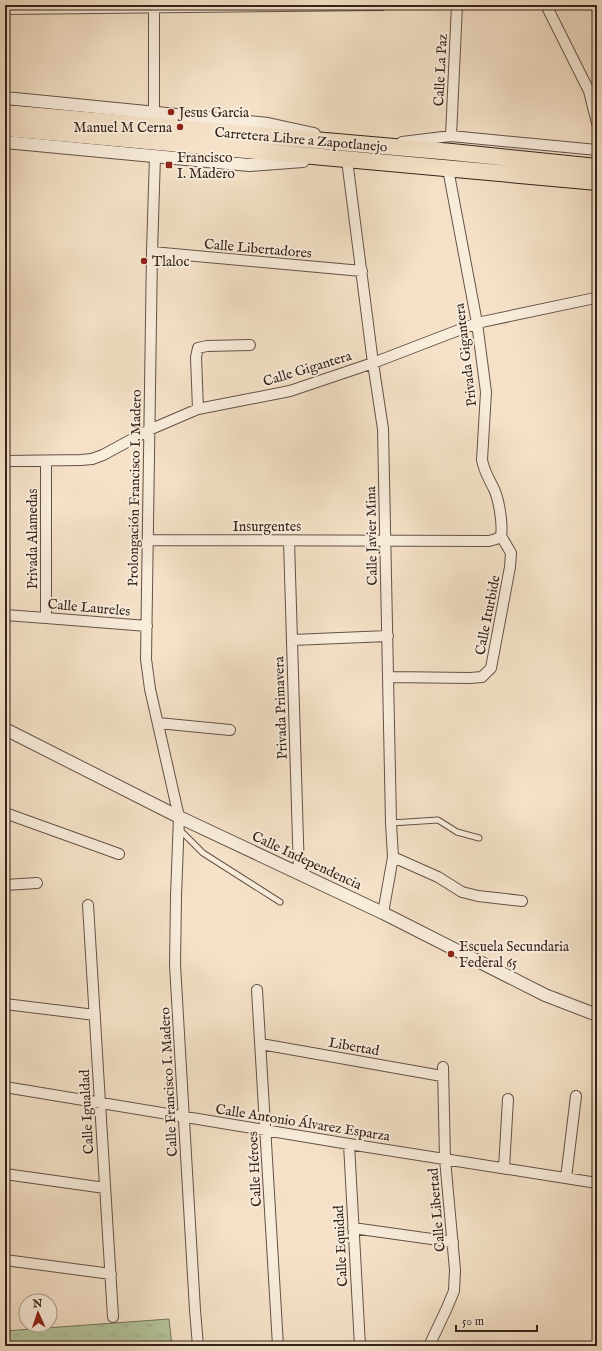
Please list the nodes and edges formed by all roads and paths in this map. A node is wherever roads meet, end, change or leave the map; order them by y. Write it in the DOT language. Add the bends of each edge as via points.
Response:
graph roads {
  1 [pos="382,5"];
  2 [pos="457,5"];
  3 [pos="546,5"];
  4 [pos="154,6"];
  5 [pos="5,9"];
  6 [pos="593,92"];
  7 [pos="5,98"];
  8 [pos="5,113"];
  9 [pos="154,113"];
  10 [pos="597,123"];
  11 [pos="5,128"];
  12 [pos="451,136"];
  13 [pos="5,142"];
  14 [pos="372,145"];
  15 [pos="597,150"];
  16 [pos="155,156"];
  17 [pos="340,159"];
  18 [pos="597,167"];
  19 [pos="448,169"];
  20 [pos="597,182"];
  21 [pos="152,252"];
  22 [pos="362,272"];
  23 [pos="595,298"];
  24 [pos="477,323"];
  25 [pos="250,345"];
  26 [pos="373,363"];
  27 [pos="198,409"];
  28 [pos="149,430"];
  29 [pos="5,461"];
  30 [pos="46,461"];
  31 [pos="501,536"];
  32 [pos="148,540"];
  33 [pos="290,540"];
  34 [pos="385,540"];
  35 [pos="5,615"];
  36 [pos="46,618"];
  37 [pos="147,626"];
  38 [pos="388,636"];
  39 [pos="292,640"];
  40 [pos="389,677"];
  41 [pos="158,723"];
  42 [pos="5,729"];
  43 [pos="230,730"];
  44 [pos="5,813"];
  45 [pos="179,823"];
  46 [pos="391,823"];
  47 [pos="479,838"];
  48 [pos="119,854"];
  49 [pos="393,857"];
  50 [pos="299,874"];
  51 [pos="37,883"];
  52 [pos="5,885"];
  53 [pos="522,901"];
  54 [pos="280,902"];
  55 [pos="88,905"];
  56 [pos="383,913"];
  57 [pos="257,990"];
  58 [pos="5,1004"];
  59 [pos="95,1015"];
  60 [pos="597,1015"];
  61 [pos="261,1044"];
  62 [pos="443,1071"];
  63 [pos="5,1087"];
  64 [pos="576,1096"];
  65 [pos="508,1098"];
  66 [pos="100,1103"];
  67 [pos="184,1117"];
  68 [pos="266,1130"];
  69 [pos="349,1144"];
  70 [pos="445,1159"];
  71 [pos="504,1168"];
  72 [pos="5,1174"];
  73 [pos="566,1178"];
  74 [pos="597,1182"];
  75 [pos="105,1188"];
  76 [pos="353,1228"];
  77 [pos="453,1242"];
  78 [pos="5,1260"];
  79 [pos="111,1274"];
  80 [pos="114,1318"];
  81 [pos="198,1346"];
  82 [pos="278,1346"];
  83 [pos="360,1346"];
  84 [pos="430,1346"];
  1 -- 4 [label="street"];
  2 -- 12 [label="street, Calle La Paz"];
  3 -- 6 [label="street"];
  4 -- 5 [label="street"];
  4 -- 9 [label="street"];
  6 -- 10 [label="street"];
  7 -- 9 [label="street"];
  8 -- 14 [label="main road, Carretera Libre a Zapotlanejo"];
  9 -- 14 [label="street" via="268,124"];
  11 -- 17 [label="main road, Carretera Libre a Zapotlanejo"];
  12 -- 14 [label="street"];
  12 -- 15 [label="street"];
  13 -- 16 [label="street"];
  14 -- 18 [label="main road, Carretera Libre a Zapotlanejo"];
  16 -- 17 [label="street" via="249,164"];
  16 -- 21 [label="street, Prolongación Francisco I. Madero"];
  17 -- 19 [label="main road, Carretera Libre a Zapotlanejo"];
  17 -- 22 [label="street, Calle Javier Mina"];
  19 -- 20 [label="main road, Carretera Libre a Zapotlanejo"];
  19 -- 24 [label="street, Privada Gigantera"];
  21 -- 22 [label="street, Calle Libertadores"];
  21 -- 28 [label="street, Prolongación Francisco I. Madero"];
  22 -- 26 [label="street, Calle Javier Mina"];
  23 -- 24 [label="street, Calle Gigantera"];
  24 -- 26 [label="street, Calle Gigantera"];
  24 -- 31 [label="street, Privada Gigantera" via="486,392 482,460 497,499 502,526"];
  25 -- 27 [label="street" via="198,348"];
  26 -- 27 [label="street, Calle Gigantera" via="290,391"];
  26 -- 34 [label="street, Calle Javier Mina" via="383,429"];
  27 -- 28 [label="street, Calle Gigantera"];
  28 -- 30 [label="street, Calle Gigantera" via="92,459"];
  28 -- 32 [label="street, Prolongación Francisco I. Madero"];
  29 -- 30 [label="street, Calle Gigantera"];
  30 -- 36 [label="street, Privada Alamedas"];
  31 -- 34 [label="street, Insurgentes" via="489,541"];
  31 -- 40 [label="street, Calle Iturbide" via="511,553 510,568 491,668 482,677"];
  32 -- 33 [label="street, Insurgentes"];
  32 -- 37 [label="street, Prolongación Francisco I. Madero"];
  33 -- 34 [label="street, Insurgentes"];
  33 -- 39 [label="street, Privada Primavera"];
  34 -- 38 [label="street, Calle Javier Mina"];
  35 -- 36 [label="street, Calle Laureles"];
  36 -- 37 [label="street, Calle Laureles"];
  37 -- 41 [label="street, Prolongación Francisco I. Madero" via="146,658"];
  38 -- 39 [label="street"];
  38 -- 40 [label="street, Calle Javier Mina"];
  39 -- 50 [label="street, Privada Primavera"];
  40 -- 46 [label="street, Calle Javier Mina"];
  41 -- 43 [label="street"];
  41 -- 45 [label="street, Prolongación Francisco I. Madero"];
  42 -- 45 [label="street, Calle Independencia"];
  44 -- 48 [label="street"];
  45 -- 50 [label="street, Calle Independencia"];
  45 -- 54 [label="lane" via="203,853"];
  45 -- 67 [label="street, Calle Francisco I. Madero" via="176,965"];
  46 -- 47 [label="lane" via="438,820 457,832"];
  46 -- 49 [label="street, Calle Javier Mina"];
  49 -- 53 [label="street" via="438,877 462,892"];
  49 -- 56 [label="street, Calle Javier Mina"];
  50 -- 56 [label="street, Calle Independencia"];
  51 -- 52 [label="street"];
  55 -- 59 [label="street, Calle Igualdad"];
  56 -- 60 [label="street, Calle Independencia" via="545,995"];
  57 -- 61 [label="street, Calle Héroes"];
  58 -- 59 [label="street"];
  59 -- 66 [label="street, Calle Igualdad"];
  61 -- 62 [label="street, Libertad"];
  61 -- 68 [label="street, Calle Héroes"];
  62 -- 70 [label="street, Calle Libertad"];
  63 -- 66 [label="street, Calle Antonio Álvarez Esparza"];
  64 -- 73 [label="street"];
  65 -- 71 [label="street"];
  66 -- 67 [label="street, Calle Antonio Álvarez Esparza"];
  66 -- 75 [label="street, Calle Igualdad"];
  67 -- 68 [label="street, Calle Antonio Álvarez Esparza"];
  67 -- 81 [label="street, Calle Francisco I. Madero"];
  68 -- 69 [label="street, Calle Antonio Álvarez Esparza"];
  68 -- 82 [label="street, Calle Héroes"];
  69 -- 70 [label="street, Calle Antonio Álvarez Esparza"];
  69 -- 76 [label="street, Calle Equidad"];
  70 -- 71 [label="street, Calle Antonio Álvarez Esparza"];
  70 -- 77 [label="street, Calle Libertad"];
  71 -- 73 [label="street, Calle Antonio Álvarez Esparza"];
  72 -- 75 [label="street"];
  73 -- 74 [label="street, Calle Antonio Álvarez Esparza"];
  75 -- 79 [label="street, Calle Igualdad"];
  76 -- 77 [label="street"];
  76 -- 83 [label="street, Calle Equidad"];
  77 -- 84 [label="street, Calle Libertad" via="454,1290"];
  78 -- 79 [label="street"];
  79 -- 80 [label="street, Calle Igualdad"];
}
